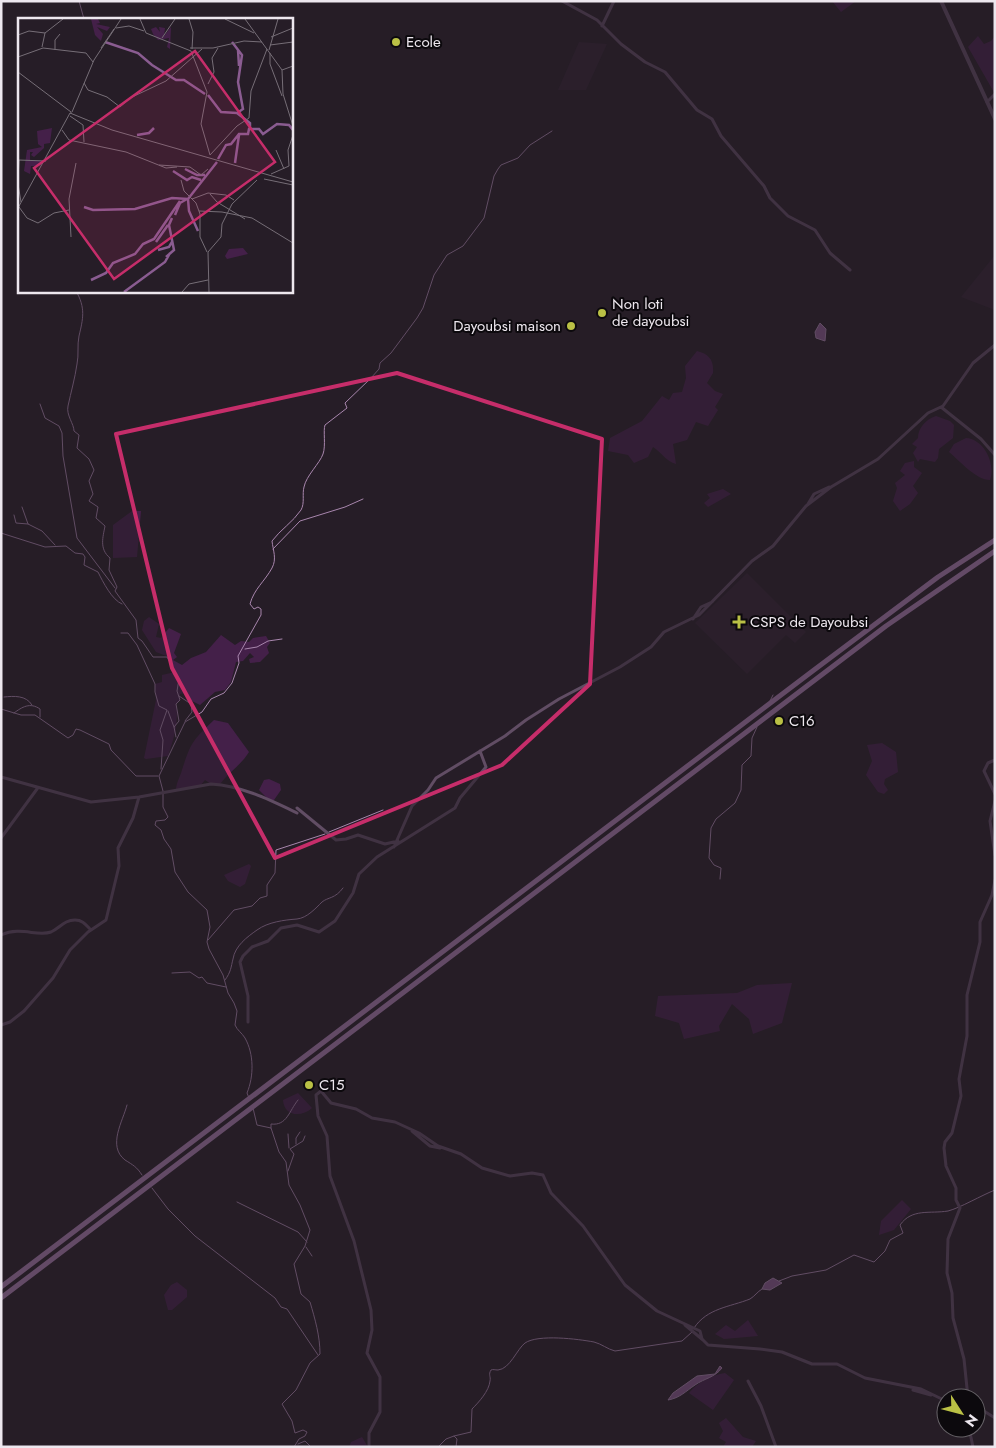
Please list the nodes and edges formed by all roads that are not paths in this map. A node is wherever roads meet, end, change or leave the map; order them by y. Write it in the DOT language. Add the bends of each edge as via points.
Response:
graph roads {
  1 [pos="562,1"];
  2 [pos="614,1"];
  3 [pos="941,1"];
  4 [pos="602,26"];
  5 [pos="995,94"];
  6 [pos="987,102"];
  7 [pos="995,119"];
  8 [pos="850,270"];
  9 [pos="995,345"];
  10 [pos="941,407"];
  11 [pos="995,456"];
  12 [pos="995,540"];
  13 [pos="995,551"];
  14 [pos="480,751"];
  15 [pos="995,760"];
  16 [pos="1,778"];
  17 [pos="37,789"];
  18 [pos="995,794"];
  19 [pos="139,797"];
  20 [pos="995,801"];
  21 [pos="1,838"];
  22 [pos="399,840"];
  23 [pos="406,840"];
  24 [pos="394,847"];
  25 [pos="995,855"];
  26 [pos="995,880"];
  27 [pos="91,930"];
  28 [pos="1,935"];
  29 [pos="248,1022"];
  30 [pos="1,1025"];
  31 [pos="1,1287"];
  32 [pos="1,1298"];
  33 [pos="748,1381"];
  34 [pos="967,1388"];
  35 [pos="936,1396"];
  36 [pos="369,1447"];
  37 [pos="776,1447"];
  1 -- 4 [label="street" via="591,16"];
  2 -- 4 [label="street"];
  3 -- 6 [label="street"];
  4 -- 8 [label="street" via="645,62 672,78 697,110 712,119 721,136 764,186 770,198 788,216 815,230 830,253"];
  5 -- 6 [label="street"];
  6 -- 7 [label="street"];
  9 -- 10 [label="street" via="973,363"];
  10 -- 11 [label="street" via="981,439"];
  10 -- 14 [label="street" via="928,412 878,459 814,494 773,546 752,561 715,600 701,607 693,619 664,632 651,647 559,699"];
  12 -- 31 [label="highway" via="938,577 858,637"];
  13 -- 32 [label="highway" via="878,632"];
  14 -- 22 [label="street" via="436,778 412,806"];
  14 -- 23 [label="street" via="486,767 460,798 456,808"];
  15 -- 18 [label="street" via="988,763 984,771"];
  16 -- 17 [label="street"];
  17 -- 19 [label="street" via="91,802"];
  17 -- 21 [label="street"];
  19 -- 22 [label="street" via="210,784 231,786 297,811 336,840 358,834 385,844"];
  19 -- 27 [label="street" via="118,848 119,866 108,915 104,922"];
  20 -- 25 [label="street" via="990,821"];
  22 -- 23 [label="street"];
  22 -- 24 [label="street"];
  23 -- 24 [label="street"];
  24 -- 29 [label="street" via="359,874 353,893 338,917 323,930 313,931 297,925 280,928 268,942 252,947 243,956 240,962 248,996"];
  26 -- 34 [label="street" via="980,922 980,942 967,996 967,1036 959,1079 962,1096 952,1133 944,1148 946,1166 956,1188 960,1208 948,1239 947,1268"];
  27 -- 28 [label="street" via="76,920 49,932 14,930"];
  27 -- 30 [label="street" via="66,955 53,978 24,1011"];
  33 -- 37 [label="street"];
  35 -- 36 [label="street" via="920,1389 865,1378 837,1364 812,1364 782,1352 709,1345 700,1331 657,1311 625,1285 583,1226 551,1193 543,1175 505,1176 479,1167 461,1154 430,1146 395,1122 372,1118 356,1109 331,1102 321,1091 316,1095 318,1116 326,1136 330,1176 354,1241 371,1310 372,1330 367,1353 380,1376 380,1412 369,1433"];
}
